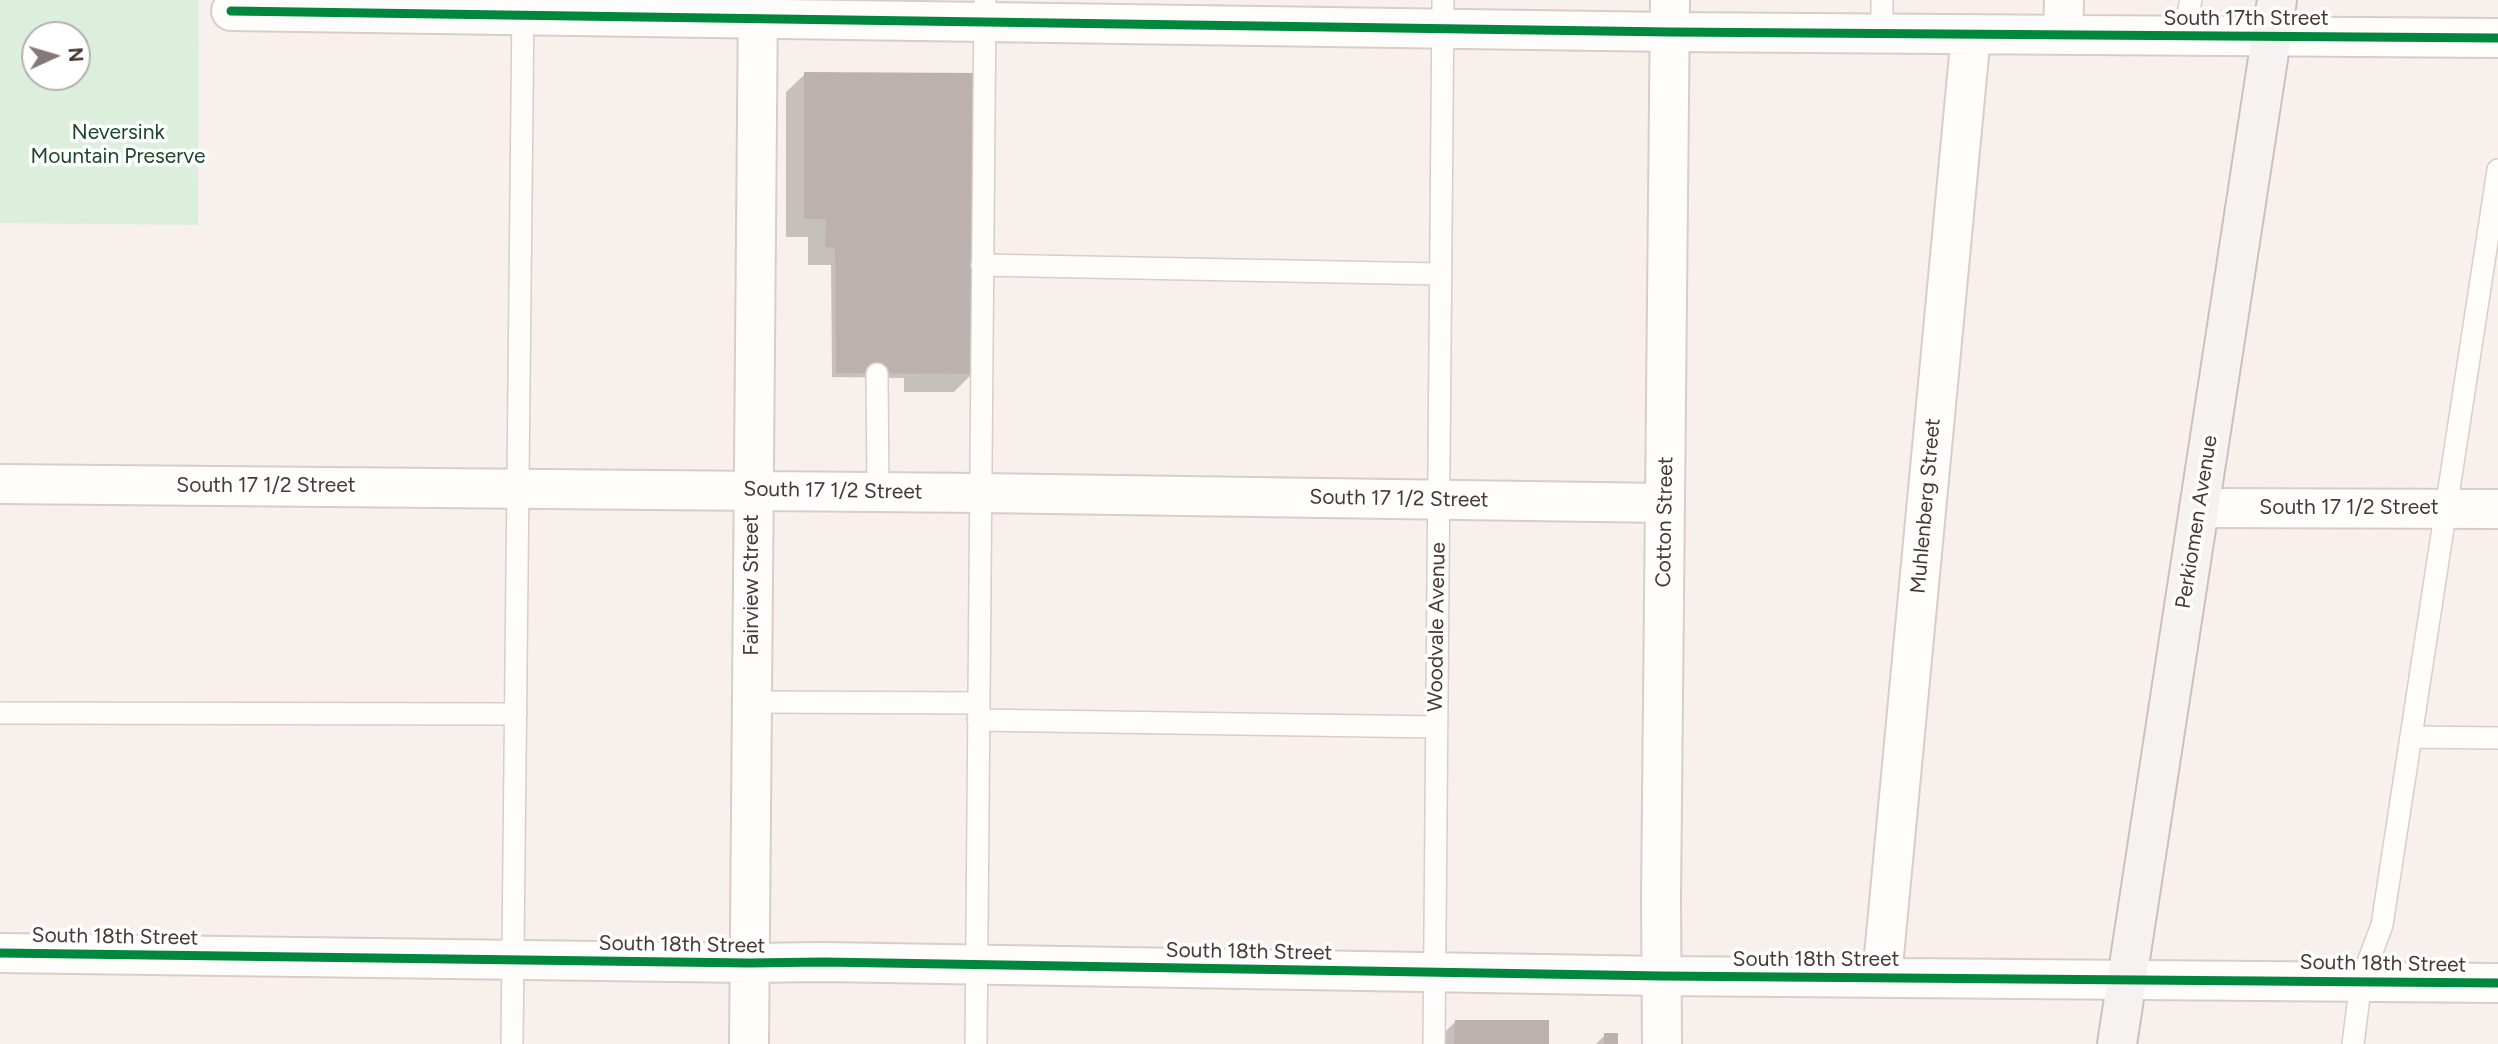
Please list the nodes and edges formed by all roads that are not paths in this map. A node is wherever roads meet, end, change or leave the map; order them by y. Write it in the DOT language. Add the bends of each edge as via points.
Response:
graph roads {
  1 [pos="2277,0"];
  2 [pos="523,8"];
  3 [pos="758,10"];
  4 [pos="231,11"];
  5 [pos="985,11"];
  6 [pos="1442,14"];
  7 [pos="1670,16"];
  8 [pos="1882,17"];
  9 [pos="2064,18"];
  10 [pos="2187,18"];
  11 [pos="1970,34"];
  12 [pos="2272,37"];
  13 [pos="2498,38"];
  14 [pos="2498,170"];
  15 [pos="982,265"];
  16 [pos="1440,274"];
  17 [pos="2489,282"];
  18 [pos="877,374"];
  19 [pos="0,484"];
  20 [pos="518,488"];
  21 [pos="753,490"];
  22 [pos="878,492"];
  23 [pos="980,492"];
  24 [pos="1438,500"];
  25 [pos="1665,503"];
  26 [pos="2199,508"];
  27 [pos="2445,509"];
  28 [pos="2498,509"];
  29 [pos="751,702"];
  30 [pos="978,712"];
  31 [pos="0,713"];
  32 [pos="516,714"];
  33 [pos="1436,727"];
  34 [pos="2411,737"];
  35 [pos="2498,738"];
  36 [pos="0,953"];
  37 [pos="512,960"];
  38 [pos="750,963"];
  39 [pos="976,965"];
  40 [pos="1435,973"];
  41 [pos="1662,976"];
  42 [pos="1882,977"];
  43 [pos="2127,979"];
  44 [pos="2361,982"];
  45 [pos="2498,983"];
  46 [pos="512,1044"];
  47 [pos="749,1044"];
  48 [pos="976,1044"];
  49 [pos="1434,1044"];
  50 [pos="1662,1044"];
  51 [pos="2117,1044"];
  52 [pos="2353,1044"];
  1 -- 12 [label="main road, Perkiomen Avenue"];
  2 -- 3 [label="street, South 17th Street"];
  2 -- 4 [label="street, South 17th Street"];
  2 -- 20 [label="lane"];
  3 -- 5 [label="street, South 17th Street"];
  3 -- 21 [label="street, Fairview Street"];
  5 -- 6 [label="street, South 17th Street"];
  5 -- 15 [label="lane"];
  6 -- 7 [label="street, South 17th Street"];
  6 -- 16 [label="lane, Woodvale Avenue"];
  7 -- 8 [label="street, South 17th Street"];
  7 -- 25 [label="street, Cotton Street"];
  8 -- 11 [label="street, South 17th Street"];
  9 -- 10 [label="street, South 17th Street"];
  9 -- 11 [label="street, South 17th Street"];
  10 -- 12 [label="street, South 17th Street"];
  11 -- 42 [label="street, Muhlenberg Street"];
  12 -- 13 [label="street, South 17th Street"];
  12 -- 26 [label="main road, Perkiomen Avenue"];
  14 -- 17 [label="lane"];
  15 -- 16 [label="lane"];
  15 -- 23 [label="lane"];
  16 -- 24 [label="lane, Woodvale Avenue"];
  17 -- 27 [label="lane"];
  18 -- 22 [label="lane"];
  19 -- 20 [label="street, South 17 1/2 Street"];
  20 -- 21 [label="street, South 17 1/2 Street"];
  20 -- 32 [label="lane"];
  21 -- 22 [label="street, South 17 1/2 Street"];
  21 -- 29 [label="street, Fairview Street"];
  22 -- 23 [label="street, South 17 1/2 Street"];
  23 -- 24 [label="street, South 17 1/2 Street"];
  23 -- 30 [label="lane"];
  24 -- 25 [label="street, South 17 1/2 Street"];
  24 -- 33 [label="lane, Woodvale Avenue"];
  25 -- 41 [label="street, Cotton Street"];
  26 -- 27 [label="street, South 17 1/2 Street"];
  26 -- 43 [label="main road, Perkiomen Avenue"];
  27 -- 28 [label="street, South 17 1/2 Street"];
  27 -- 34 [label="lane"];
  29 -- 30 [label="lane"];
  29 -- 38 [label="street, Fairview Street"];
  30 -- 33 [label="lane"];
  30 -- 39 [label="lane"];
  31 -- 32 [label="lane"];
  32 -- 37 [label="lane"];
  33 -- 40 [label="lane, Woodvale Avenue"];
  34 -- 35 [label="lane"];
  34 -- 44 [label="lane" via="2382,925"];
  36 -- 37 [label="street, South 18th Street"];
  37 -- 38 [label="street, South 18th Street"];
  37 -- 46 [label="lane"];
  38 -- 39 [label="street, South 18th Street"];
  38 -- 47 [label="street, Fairview Street"];
  39 -- 40 [label="street, South 18th Street"];
  39 -- 48 [label="lane"];
  40 -- 41 [label="street, South 18th Street"];
  40 -- 49 [label="lane, Woodvale Avenue"];
  41 -- 42 [label="street, South 18th Street"];
  41 -- 50 [label="street, Cotton Street"];
  42 -- 43 [label="street, South 18th Street"];
  43 -- 44 [label="street, South 18th Street"];
  43 -- 51 [label="main road, Perkiomen Avenue"];
  44 -- 45 [label="street, South 18th Street"];
  44 -- 52 [label="lane"];
}
